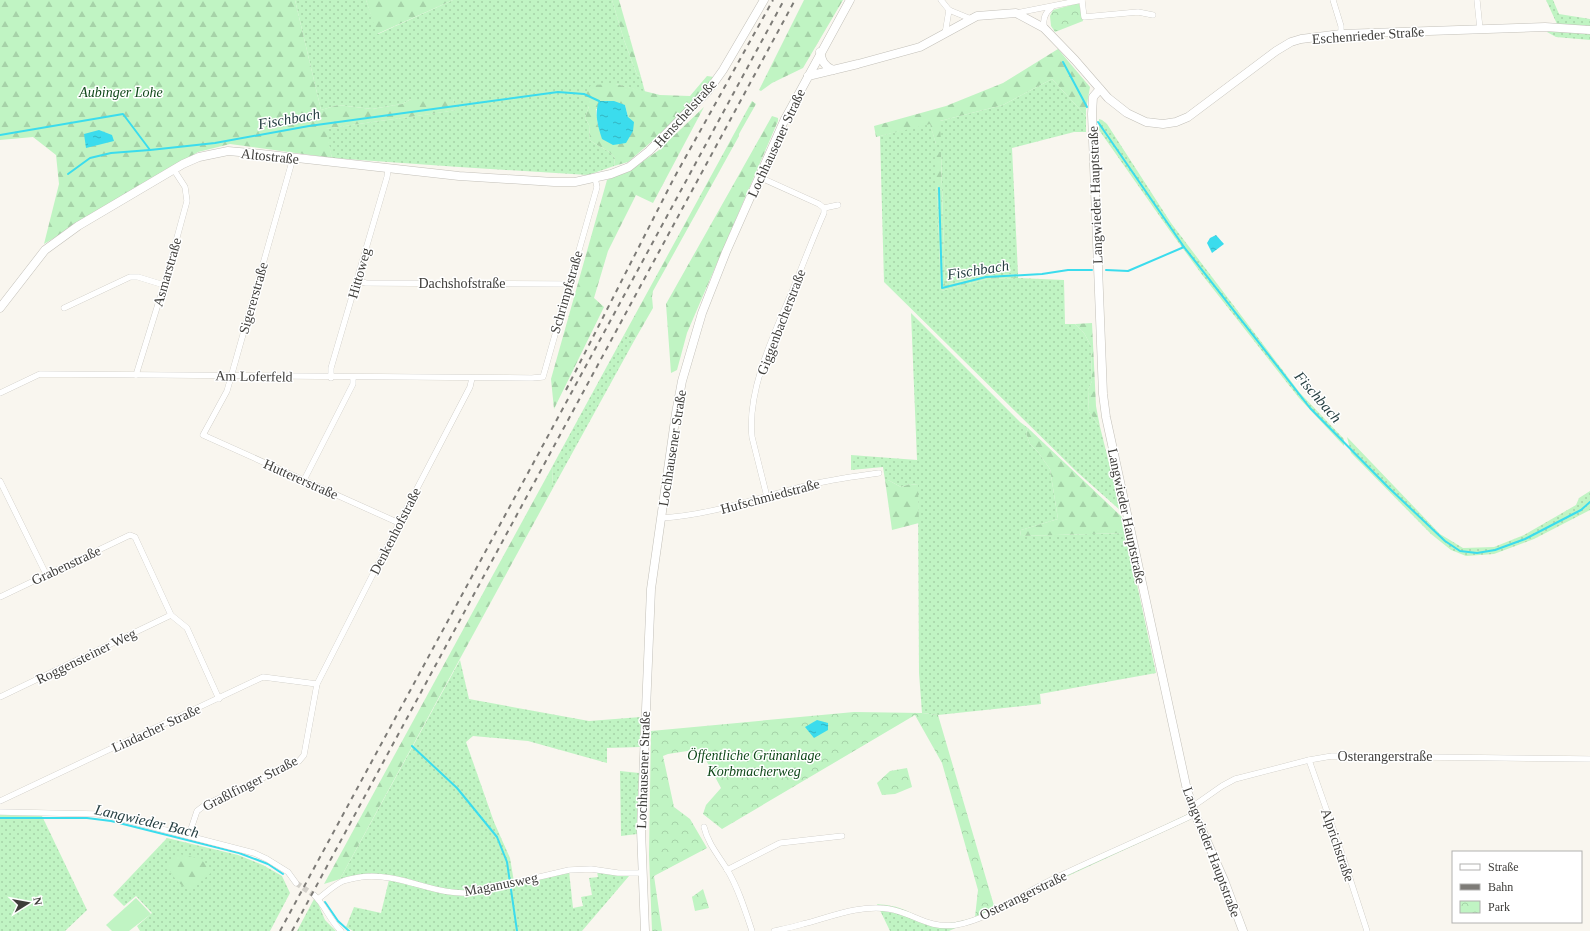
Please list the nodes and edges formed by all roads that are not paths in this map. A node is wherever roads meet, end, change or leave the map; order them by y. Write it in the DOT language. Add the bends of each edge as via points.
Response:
graph roads {
  1 [pos="764,0"];
  2 [pos="850,0"];
  3 [pos="941,0"];
  4 [pos="1082,0"];
  5 [pos="1333,0"];
  6 [pos="1477,0"];
  7 [pos="1052,7"];
  8 [pos="949,10"];
  9 [pos="1016,13"];
  10 [pos="1153,15"];
  11 [pos="971,19"];
  12 [pos="1044,28"];
  13 [pos="1480,30"];
  14 [pos="1590,30"];
  15 [pos="945,34"];
  16 [pos="1341,34"];
  17 [pos="820,52"];
  18 [pos="833,70"];
  19 [pos="808,76"];
  20 [pos="1100,90"];
  21 [pos="293,158"];
  22 [pos="388,169"];
  23 [pos="174,170"];
  24 [pos="759,177"];
  25 [pos="595,178"];
  26 [pos="838,205"];
  27 [pos="824,208"];
  28 [pos="356,281"];
  29 [pos="568,284"];
  30 [pos="164,285"];
  31 [pos="0,308"];
  32 [pos="64,308"];
  33 [pos="136,375"];
  34 [pos="231,376"];
  35 [pos="331,378"];
  36 [pos="353,378"];
  37 [pos="472,378"];
  38 [pos="513,378"];
  39 [pos="0,393"];
  40 [pos="203,435"];
  41 [pos="879,473"];
  42 [pos="304,480"];
  43 [pos="0,481"];
  44 [pos="767,497"];
  45 [pos="661,518"];
  46 [pos="399,523"];
  47 [pos="46,574"];
  48 [pos="0,597"];
  49 [pos="171,615"];
  50 [pos="317,684"];
  51 [pos="0,697"];
  52 [pos="220,698"];
  53 [pos="1590,759"];
  54 [pos="1309,760"];
  55 [pos="0,801"];
  56 [pos="1193,810"];
  57 [pos="0,812"];
  58 [pos="704,827"];
  59 [pos="189,835"];
  60 [pos="842,836"];
  61 [pos="727,870"];
  62 [pos="642,873"];
  63 [pos="296,882"];
  64 [pos="342,931"];
  65 [pos="645,931"];
  66 [pos="752,931"];
  67 [pos="774,931"];
  68 [pos="1242,931"];
  69 [pos="1366,931"];
  1 -- 25 [label="main road, Henschelstraße" via="723,70 708,91 675,127 629,167"];
  2 -- 17 [label="main road, Lochhausener Straße"];
  3 -- 8 [label="street"];
  4 -- 7 [label="street"];
  4 -- 10 [label="street" via="1084,17 1138,12"];
  5 -- 16 [label="street"];
  6 -- 13 [label="street"];
  7 -- 9 [label="street"];
  7 -- 12 [label="street" via="1046,12"];
  8 -- 11 [label="street"];
  8 -- 15 [label="street"];
  9 -- 11 [label="main road" via="977,16"];
  9 -- 12 [label="main road"];
  11 -- 15 [label="main road"];
  12 -- 20 [label="main road, Eschenrieder Straße"];
  13 -- 14 [label="main road, Eschenrieder Straße" via="1545,27"];
  13 -- 16 [label="main road, Eschenrieder Straße"];
  15 -- 18 [label="main road" via="920,47"];
  16 -- 20 [label="main road, Eschenrieder Straße" via="1291,42 1188,117 1176,122 1146,122 1127,113"];
  17 -- 18 [label="main road" via="822,62"];
  17 -- 19 [label="main road, Lochhausener Straße"];
  18 -- 19 [label="main road"];
  19 -- 24 [label="main road, Lochhausener Straße"];
  20 -- 56 [label="main road, Langwieder Hauptstraße" via="1093,97 1092,114 1103,394"];
  21 -- 22 [label="main road, Altostraße"];
  21 -- 23 [label="main road, Altostraße" via="228,152 199,157"];
  21 -- 34 [label="street, Sigererstraße"];
  22 -- 25 [label="main road, Altostraße" via="554,182 575,182"];
  22 -- 28 [label="street, Hittoweg"];
  23 -- 30 [label="street, Asmarstraße" via="185,187 188,201"];
  23 -- 31 [label="main road, Altostraße" via="78,226 44,250"];
  24 -- 27 [label="street"];
  24 -- 45 [label="main road, Lochhausener Straße" via="702,313 687,362 676,413"];
  25 -- 29 [label="street, Schrimpfstraße" via="597,186"];
  26 -- 27 [label="street"];
  27 -- 44 [label="street, Giggenbacherstraße" via="767,352 752,408 752,437"];
  28 -- 29 [label="street, Dachshofstraße"];
  28 -- 35 [label="street, Hittoweg" via="331,368"];
  29 -- 38 [label="street, Schrimpfstraße" via="543,377"];
  30 -- 32 [label="street" via="130,277"];
  30 -- 33 [label="street, Asmarstraße"];
  33 -- 34 [label="street, Am Loferfeld"];
  33 -- 39 [label="street, Am Loferfeld" via="37,375"];
  34 -- 35 [label="street, Am Loferfeld"];
  34 -- 40 [label="street, Sigererstraße" via="227,391"];
  35 -- 36 [label="street, Am Loferfeld"];
  36 -- 37 [label="street, Am Loferfeld"];
  36 -- 42 [label="street" via="353,384"];
  37 -- 38 [label="street, Am Loferfeld"];
  37 -- 46 [label="street, Denkenhofstraße" via="470,388"];
  40 -- 42 [label="street, Huttererstraße"];
  41 -- 44 [label="street, Hufschmiedstraße" via="840,478"];
  42 -- 46 [label="street, Huttererstraße"];
  43 -- 47 [label="street"];
  44 -- 45 [label="street, Hufschmiedstraße" via="690,516"];
  45 -- 62 [label="main road, Lochhausener Straße" via="651,589 642,791"];
  46 -- 50 [label="street, Denkenhofstraße"];
  47 -- 48 [label="street, Grabenstraße"];
  47 -- 49 [label="street, Grabenstraße" via="132,535"];
  49 -- 51 [label="street, Roggensteiner Weg"];
  49 -- 52 [label="street" via="187,628"];
  50 -- 52 [label="street, Lindacher Straße" via="263,677"];
  50 -- 59 [label="street, Graßlfinger Straße" via="304,755 299,761 205,805 197,811"];
  52 -- 55 [label="street, Lindacher Straße"];
  53 -- 54 [label="street, Osterangerstraße" via="1340,756"];
  54 -- 56 [label="street, Osterangerstraße" via="1235,779 1222,786"];
  54 -- 69 [label="street, Alprichstraße"];
  56 -- 67 [label="street, Osterangerstraße" via="995,910 956,925 939,926 890,909 877,908 849,912"];
  56 -- 68 [label="main road, Langwieder Hauptstraße" via="1224,880"];
  57 -- 59 [label="street" via="97,814"];
  58 -- 61 [label="street" via="706,836"];
  59 -- 63 [label="street" via="254,853 288,872"];
  60 -- 61 [label="street" via="780,843"];
  61 -- 66 [label="street" via="741,897"];
  62 -- 64 [label="street, Maganusweg" via="618,873 591,868 569,870 475,892 460,893 399,879 365,877 345,880 316,897"];
  62 -- 65 [label="main road, Lochhausener Straße"];
}
